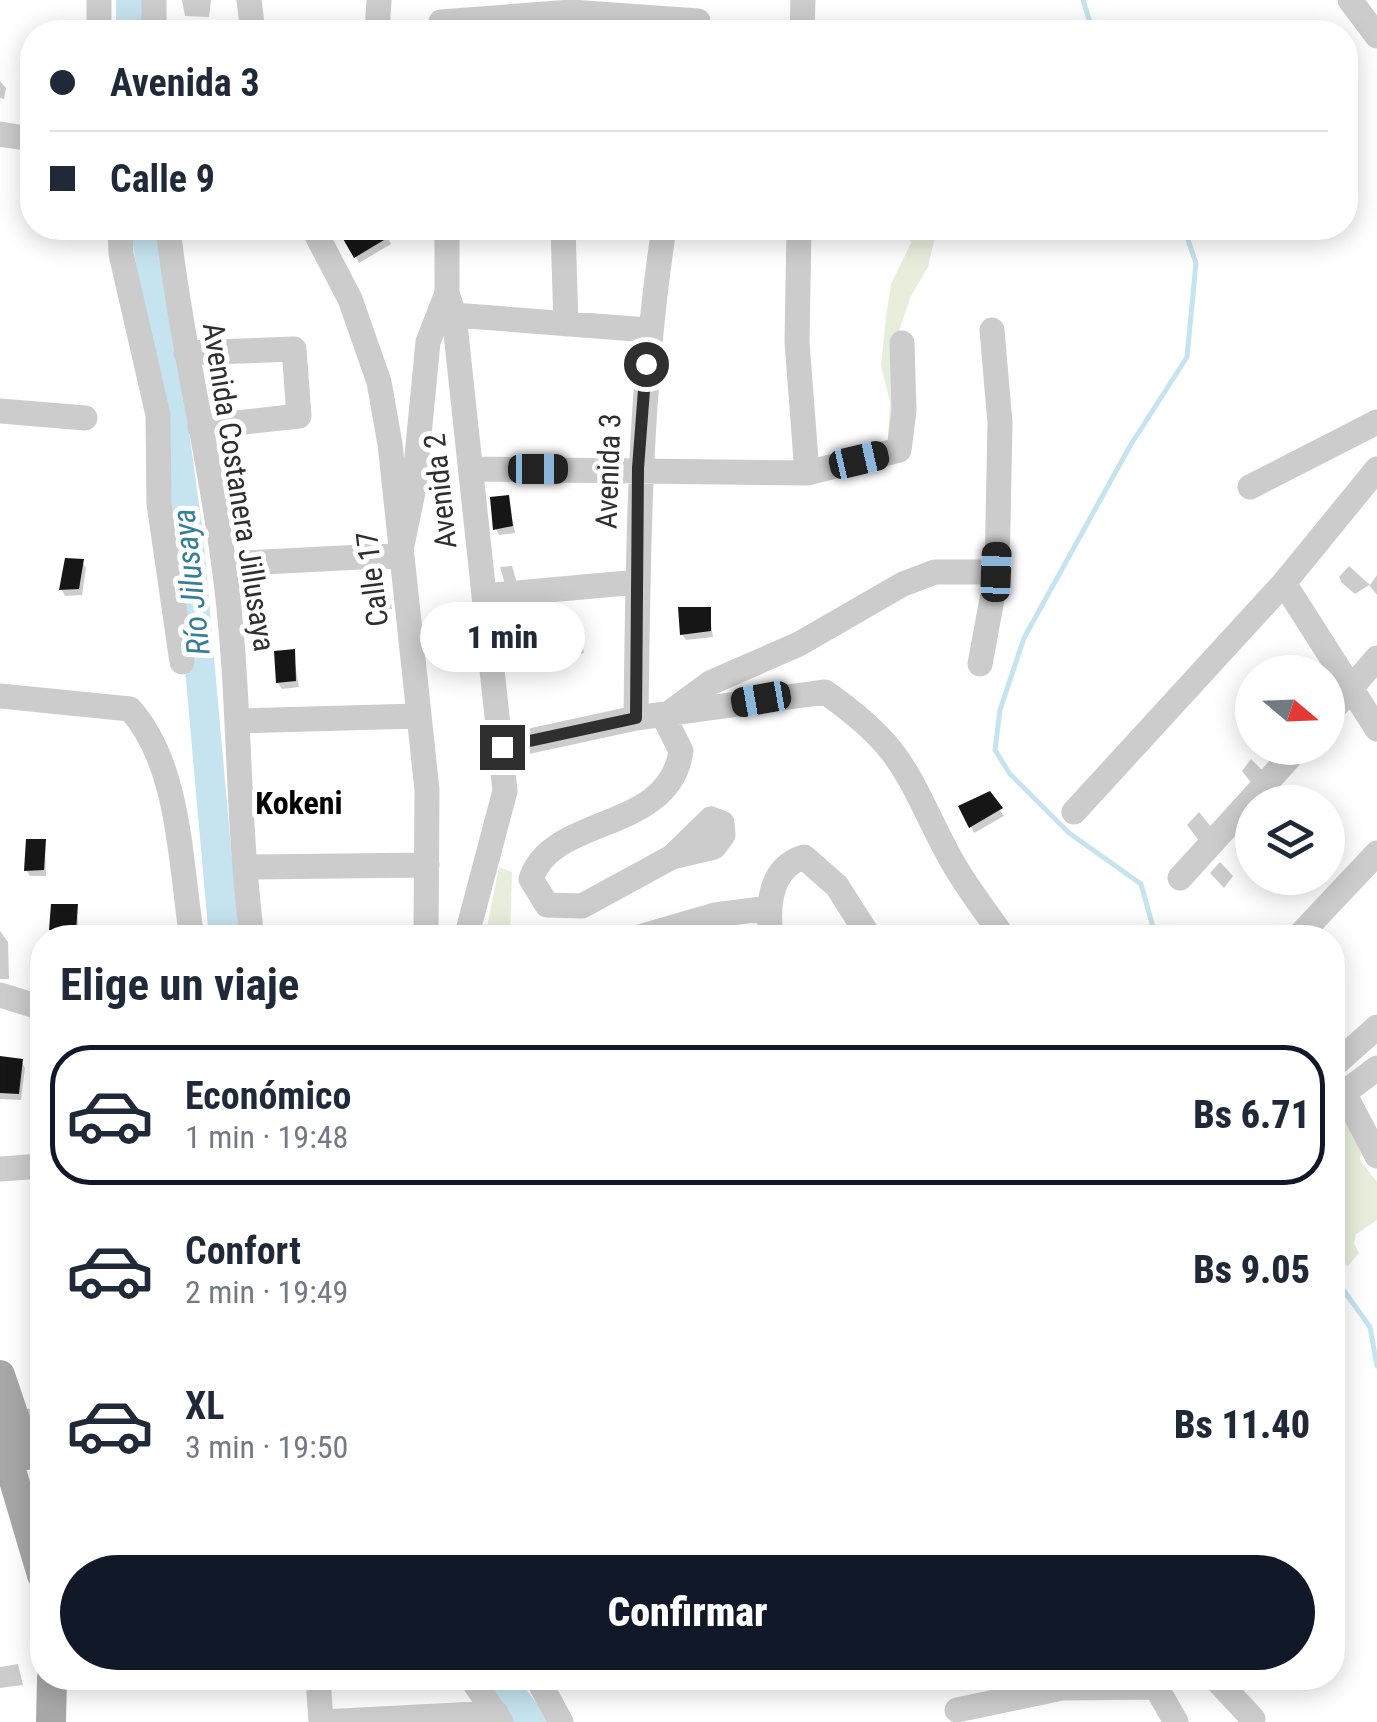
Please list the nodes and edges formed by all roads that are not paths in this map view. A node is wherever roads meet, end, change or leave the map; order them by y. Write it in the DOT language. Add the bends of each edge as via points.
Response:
graph roads {
  1 [pos="1350,0"];
  2 [pos="571,15"];
  3 [pos="441,18"];
  4 [pos="698,18"];
  5 [pos="1377,36"];
  6 [pos="121,240"];
  7 [pos="170,240"];
  8 [pos="318,240"];
  9 [pos="448,240"];
  10 [pos="563,240"];
  11 [pos="662,240"];
  12 [pos="798,240"];
  13 [pos="451,304"];
  14 [pos="566,324"];
  15 [pos="648,330"];
  16 [pos="992,330"];
  17 [pos="902,343"];
  18 [pos="186,353"];
  19 [pos="0,411"];
  20 [pos="85,418"];
  21 [pos="1377,422"];
  22 [pos="200,427"];
  23 [pos="638,468"];
  24 [pos="471,469"];
  25 [pos="1377,469"];
  26 [pos="807,473"];
  27 [pos="1250,487"];
  28 [pos="400,554"];
  29 [pos="224,564"];
  30 [pos="996,572"];
  31 [pos="638,582"];
  32 [pos="1284,583"];
  33 [pos="484,596"];
  34 [pos="1377,658"];
  35 [pos="182,662"];
  36 [pos="980,664"];
  37 [pos="1352,688"];
  38 [pos="0,696"];
  39 [pos="1345,696"];
  40 [pos="418,716"];
  41 [pos="664,717"];
  42 [pos="636,718"];
  43 [pos="240,721"];
  44 [pos="1377,729"];
  45 [pos="502,747"];
  46 [pos="1283,765"];
  47 [pos="1074,812"];
  48 [pos="1377,853"];
  49 [pos="672,857"];
  50 [pos="427,865"];
  51 [pos="246,867"];
  52 [pos="1180,878"];
  53 [pos="768,908"];
  54 [pos="190,925"];
  55 [pos="251,925"];
  56 [pos="426,925"];
  57 [pos="470,925"];
  58 [pos="681,925"];
  59 [pos="770,925"];
  60 [pos="862,925"];
  61 [pos="995,925"];
  62 [pos="1309,925"];
  63 [pos="0,995"];
  64 [pos="30,1004"];
  65 [pos="1377,1027"];
  66 [pos="1345,1056"];
  67 [pos="1377,1068"];
  68 [pos="1345,1088"];
  69 [pos="1345,1103"];
  70 [pos="1377,1156"];
  71 [pos="30,1167"];
  72 [pos="0,1168"];
  73 [pos="0,1375"];
  74 [pos="15,1425"];
  75 [pos="30,1467"];
  76 [pos="30,1508"];
  77 [pos="52,1690"];
  78 [pos="70,1690"];
  79 [pos="319,1690"];
  80 [pos="479,1690"];
  81 [pos="544,1690"];
  82 [pos="1052,1690"];
  83 [pos="1158,1690"];
  84 [pos="1226,1690"];
  85 [pos="957,1710"];
  86 [pos="499,1718"];
  87 [pos="1253,1721"];
  88 [pos="51,1722"];
  89 [pos="70,1722"];
  90 [pos="321,1722"];
  91 [pos="561,1722"];
  92 [pos="1176,1722"];
  1 -- 5 [label="street"];
  2 -- 3 [label="street"];
  2 -- 4 [label="street"];
  6 -- 35 [label="street" via="158,415 159,504"];
  7 -- 18 [label="street, Avenida Costanera Jillusaya"];
  8 -- 28 [label="street, Calle 17" via="350,300 380,382"];
  9 -- 13 [label="street, Avenida 2"];
  10 -- 14 [label="street"];
  11 -- 15 [label="street, Avenida 3"];
  12 -- 26 [label="street" via="796,342"];
  13 -- 14 [label="street"];
  13 -- 24 [label="street, Avenida 2"];
  13 -- 28 [label="street" via="428,342 414,487"];
  14 -- 15 [label="street"];
  15 -- 23 [label="street, Avenida 3"];
  16 -- 30 [label="street" via="1000,424"];
  17 -- 26 [label="street" via="899,450"];
  18 -- 22 [label="street, Avenida Costanera Jillusaya"];
  18 -- 22 [label="street" via="294,349 298,416"];
  19 -- 20 [label="street"];
  21 -- 27 [label="street"];
  22 -- 29 [label="street, Avenida Costanera Jillusaya"];
  23 -- 24 [label="street"];
  23 -- 26 [label="street"];
  23 -- 31 [label="street, Avenida 3"];
  24 -- 33 [label="street, Avenida 2"];
  25 -- 32 [label="street"];
  28 -- 29 [label="street"];
  28 -- 40 [label="street, Calle 17"];
  29 -- 43 [label="street, Avenida Costanera Jillusaya"];
  30 -- 36 [label="street"];
  30 -- 41 [label="street" via="935,572 903,584 799,644 710,683"];
  31 -- 33 [label="street"];
  31 -- 42 [label="street, Avenida 3"];
  32 -- 37 [label="street"];
  32 -- 47 [label="street"];
  33 -- 45 [label="street, Avenida 2"];
  34 -- 37 [label="street"];
  37 -- 39 [label="street"];
  37 -- 44 [label="street"];
  38 -- 54 [label="street" via="130,709 150,732"];
  40 -- 43 [label="street"];
  40 -- 50 [label="street, Calle 17" via="428,790"];
  41 -- 42 [label="street"];
  41 -- 49 [label="street" via="680,752 672,783 657,798 544,856 531,879 547,905 582,906"];
  41 -- 61 [label="street" via="826,692 881,736 907,768 949,856"];
  42 -- 45 [label="street"];
  43 -- 51 [label="street, Avenida Costanera Jillusaya"];
  45 -- 57 [label="street, Avenida 2" via="504,809"];
  46 -- 52 [label="street"];
  48 -- 62 [label="street"];
  50 -- 51 [label="street"];
  50 -- 56 [label="street, Calle 17"];
  51 -- 55 [label="street, Avenida Costanera Jillusaya"];
  53 -- 58 [label="street"];
  53 -- 59 [label="street"];
  53 -- 60 [label="street" via="779,872 804,857 838,886"];
  63 -- 64 [label="street"];
  65 -- 66 [label="street"];
  67 -- 68 [label="street"];
  69 -- 70 [label="street"];
  71 -- 72 [label="street"];
  73 -- 74 [label="main road"];
  74 -- 75 [label="main road"];
  74 -- 76 [label="main road"];
  77 -- 88 [label="main road"];
  78 -- 89 [label="main road"];
  79 -- 90 [label="street"];
  80 -- 86 [label="street"];
  81 -- 91 [label="street"];
  82 -- 85 [label="street"];
  83 -- 92 [label="street"];
  84 -- 87 [label="street"];
  86 -- 90 [label="street"];
}
